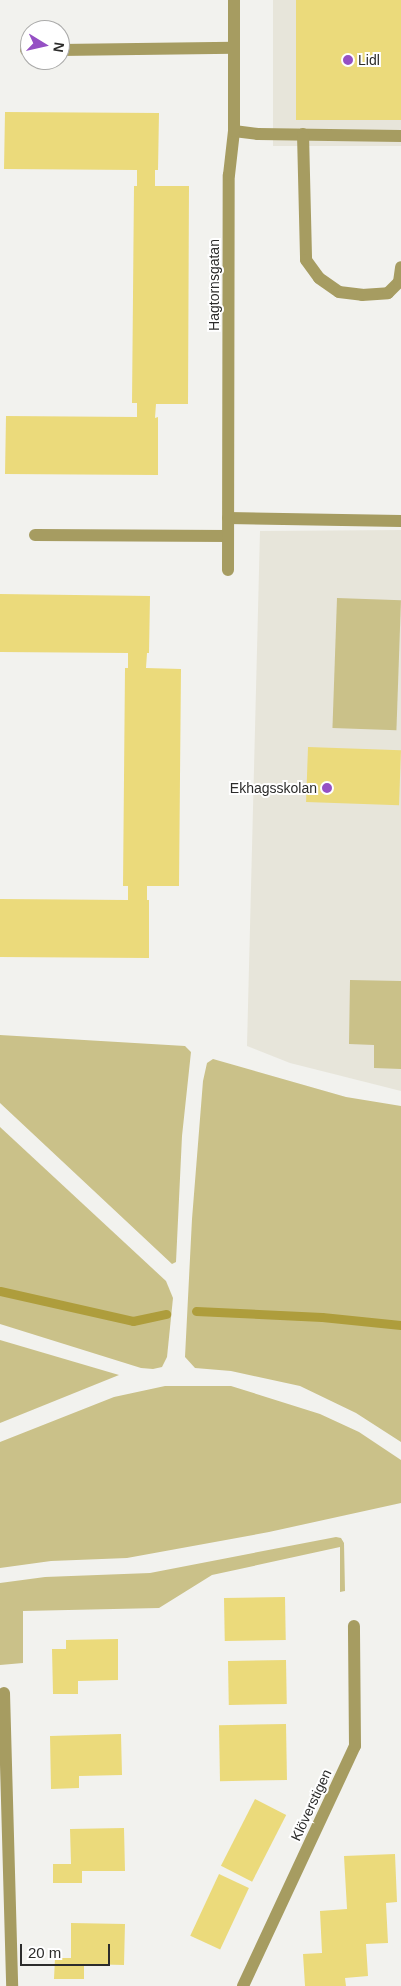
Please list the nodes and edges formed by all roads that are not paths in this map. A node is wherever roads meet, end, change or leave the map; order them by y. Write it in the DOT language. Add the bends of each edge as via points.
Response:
graph roads {
  1 [pos="234,0"];
  2 [pos="234,48"];
  3 [pos="70,50"];
  4 [pos="234,130"];
  5 [pos="303,134"];
  6 [pos="401,136"];
  7 [pos="401,268"];
  8 [pos="228,518"];
  9 [pos="401,521"];
  10 [pos="36,535"];
  11 [pos="228,536"];
  12 [pos="228,570"];
  13 [pos="354,1626"];
  14 [pos="4,1693"];
  15 [pos="12,1986"];
  16 [pos="243,1986"];
  1 -- 2 [label="street, Hagtornsgatan"];
  2 -- 3 [label="street"];
  2 -- 4 [label="street, Hagtornsgatan"];
  4 -- 5 [label="street" via="258,134"];
  4 -- 8 [label="street, Hagtornsgatan" via="229,175"];
  5 -- 6 [label="street"];
  5 -- 7 [label="street" via="306,260 319,278 339,292 362,295 388,292 399,282"];
  8 -- 9 [label="street"];
  8 -- 11 [label="street, Hagtornsgatan"];
  10 -- 11 [label="street"];
  11 -- 12 [label="street, Hagtornsgatan"];
  13 -- 16 [label="street, Klöverstigen" via="355,1746"];
  14 -- 15 [label="street"];
}
